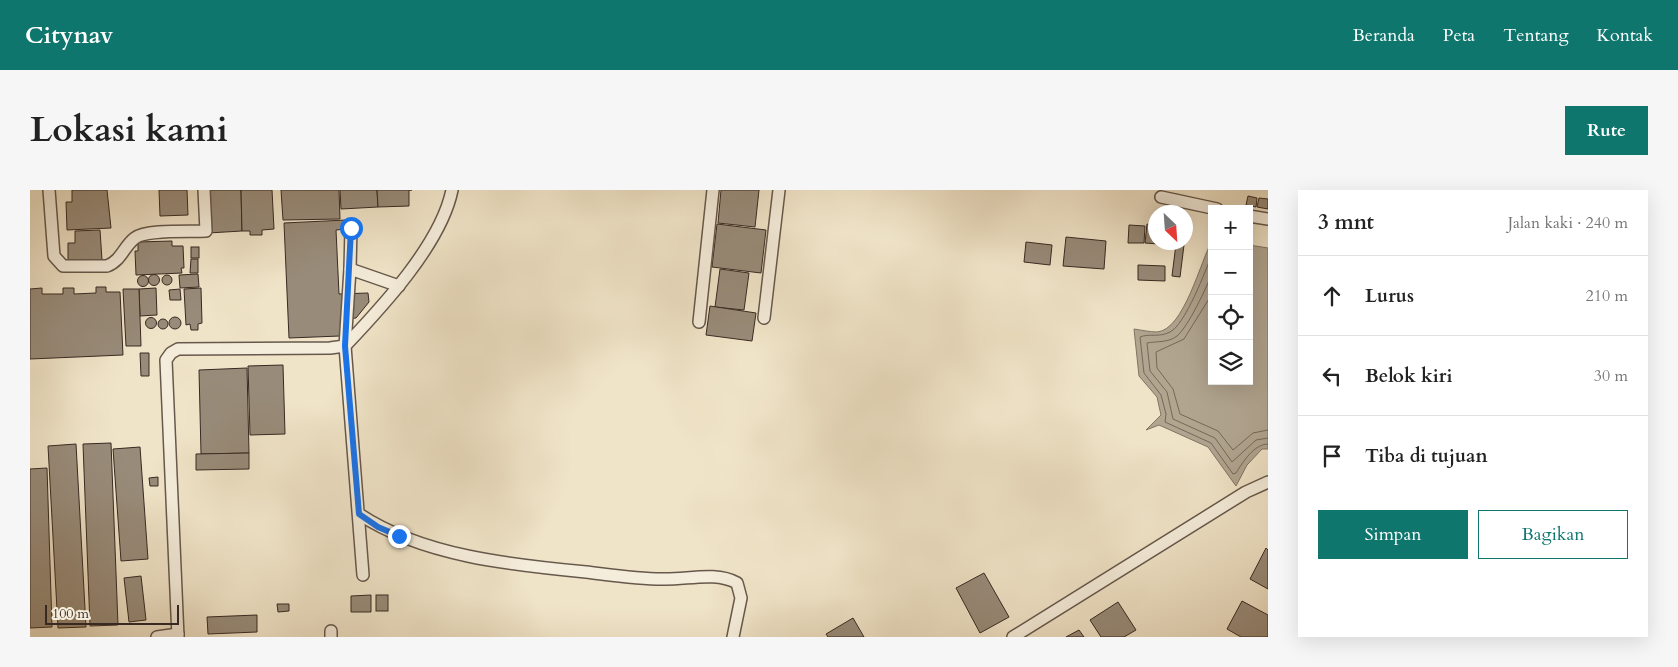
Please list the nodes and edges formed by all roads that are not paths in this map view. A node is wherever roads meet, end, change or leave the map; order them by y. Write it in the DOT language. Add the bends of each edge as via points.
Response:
graph roads {
  1 [pos="49,190"];
  2 [pos="204,190"];
  3 [pos="452,190"];
  4 [pos="713,190"];
  5 [pos="779,190"];
  6 [pos="1161,197"];
  7 [pos="1208,207"];
  8 [pos="1253,217"];
  9 [pos="1268,219"];
  10 [pos="351,228"];
  11 [pos="350,269"];
  12 [pos="399,286"];
  13 [pos="764,318"];
  14 [pos="699,322"];
  15 [pos="345,346"];
  16 [pos="1268,482"];
  17 [pos="359,514"];
  18 [pos="363,575"];
  19 [pos="178,636"];
  20 [pos="157,637"];
  21 [pos="733,637"];
  22 [pos="1014,637"];
  1 -- 2 [label="lane" via="54,256 63,266 72,266 112,264 132,240 142,234 206,230"];
  3 -- 12 [label="lane" via="421,254"];
  4 -- 14 [label="lane"];
  5 -- 13 [label="lane"];
  6 -- 7 [label="lane"];
  8 -- 9 [label="lane"];
  10 -- 11 [label="lane"];
  11 -- 12 [label="lane"];
  11 -- 15 [label="lane"];
  12 -- 15 [label="lane"];
  15 -- 17 [label="lane"];
  15 -- 19 [label="lane" via="178,349 168,356"];
  16 -- 22 [label="lane" via="1246,492"];
  17 -- 18 [label="lane"];
  17 -- 21 [label="lane" via="399,536 512,565 663,580 728,578 737,583 741,598"];
  19 -- 20 [label="lane"];
}
